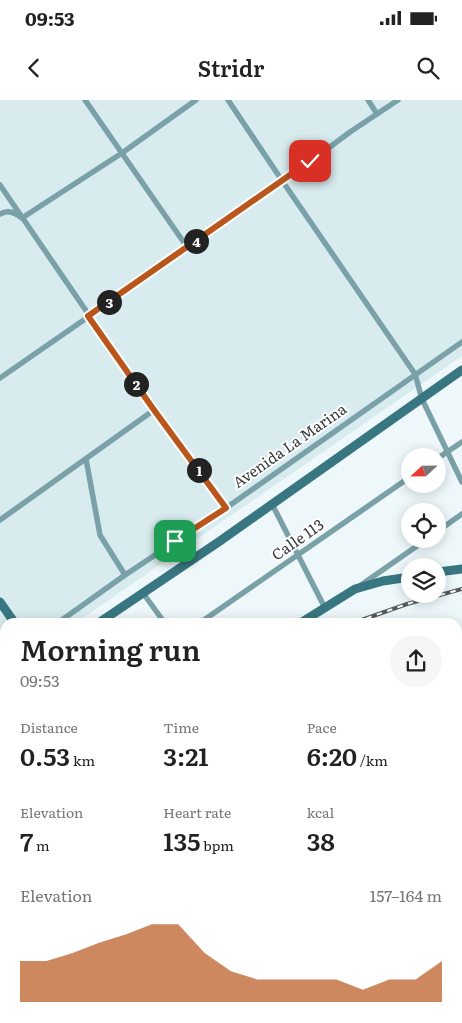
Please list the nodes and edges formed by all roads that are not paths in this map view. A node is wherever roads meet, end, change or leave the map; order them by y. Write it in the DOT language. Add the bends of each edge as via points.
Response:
graph roads {
  1 [pos="85,100"];
  2 [pos="196,100"];
  3 [pos="228,100"];
  4 [pos="368,100"];
  5 [pos="398,100"];
  6 [pos="377,114"];
  7 [pos="122,153"];
  8 [pos="283,182"];
  9 [pos="0,186"];
  10 [pos="0,214"];
  11 [pos="22,218"];
  12 [pos="187,248"];
  13 [pos="88,316"];
  14 [pos="462,342"];
  15 [pos="462,370"];
  16 [pos="415,374"];
  17 [pos="0,378"];
  18 [pos="422,399"];
  19 [pos="154,410"];
  20 [pos="462,442"];
  21 [pos="447,452"];
  22 [pos="86,459"];
  23 [pos="462,482"];
  24 [pos="401,483"];
  25 [pos="272,504"];
  26 [pos="226,508"];
  27 [pos="462,514"];
  28 [pos="0,520"];
  29 [pos="446,525"];
  30 [pos="414,548"];
  31 [pos="298,556"];
  32 [pos="462,569"];
  33 [pos="446,571"];
  34 [pos="125,575"];
  35 [pos="401,578"];
  36 [pos="355,589"];
  37 [pos="143,593"];
  38 [pos="0,602"];
  39 [pos="325,608"];
  40 [pos="11,618"];
  41 [pos="66,618"];
  42 [pos="106,618"];
  43 [pos="161,618"];
  44 [pos="207,618"];
  45 [pos="309,618"];
  1 -- 7 [label="street"];
  2 -- 7 [label="street"];
  3 -- 8 [label="street"];
  4 -- 6 [label="street"];
  5 -- 6 [label="street"];
  6 -- 8 [label="street"];
  7 -- 11 [label="street"];
  7 -- 12 [label="street"];
  8 -- 12 [label="street"];
  8 -- 16 [label="street"];
  9 -- 11 [label="street"];
  10 -- 11 [label="street" via="12,211"];
  11 -- 13 [label="street"];
  12 -- 13 [label="street"];
  13 -- 17 [label="street"];
  13 -- 19 [label="street"];
  14 -- 16 [label="street, Avenida La Marina"];
  15 -- 18 [label="street"];
  16 -- 18 [label="street"];
  16 -- 26 [label="street, Avenida La Marina"];
  18 -- 21 [label="street"];
  18 -- 25 [label="street"];
  19 -- 22 [label="street"];
  19 -- 26 [label="street"];
  20 -- 21 [label="street"];
  21 -- 23 [label="street"];
  22 -- 28 [label="street"];
  22 -- 34 [label="street" via="100,535"];
  24 -- 31 [label="street, Calle 113"];
  25 -- 31 [label="street"];
  25 -- 37 [label="street"];
  26 -- 34 [label="street, Avenida La Marina"];
  27 -- 29 [label="street"];
  30 -- 36 [label="street"];
  31 -- 39 [label="street"];
  31 -- 44 [label="street, Calle 113"];
  32 -- 33 [label="street"];
  34 -- 41 [label="street, Avenida La Marina"];
  35 -- 36 [label="street"];
  36 -- 39 [label="street"];
  37 -- 42 [label="street"];
  37 -- 43 [label="street"];
  38 -- 40 [label="street"];
  39 -- 45 [label="street"];
}
